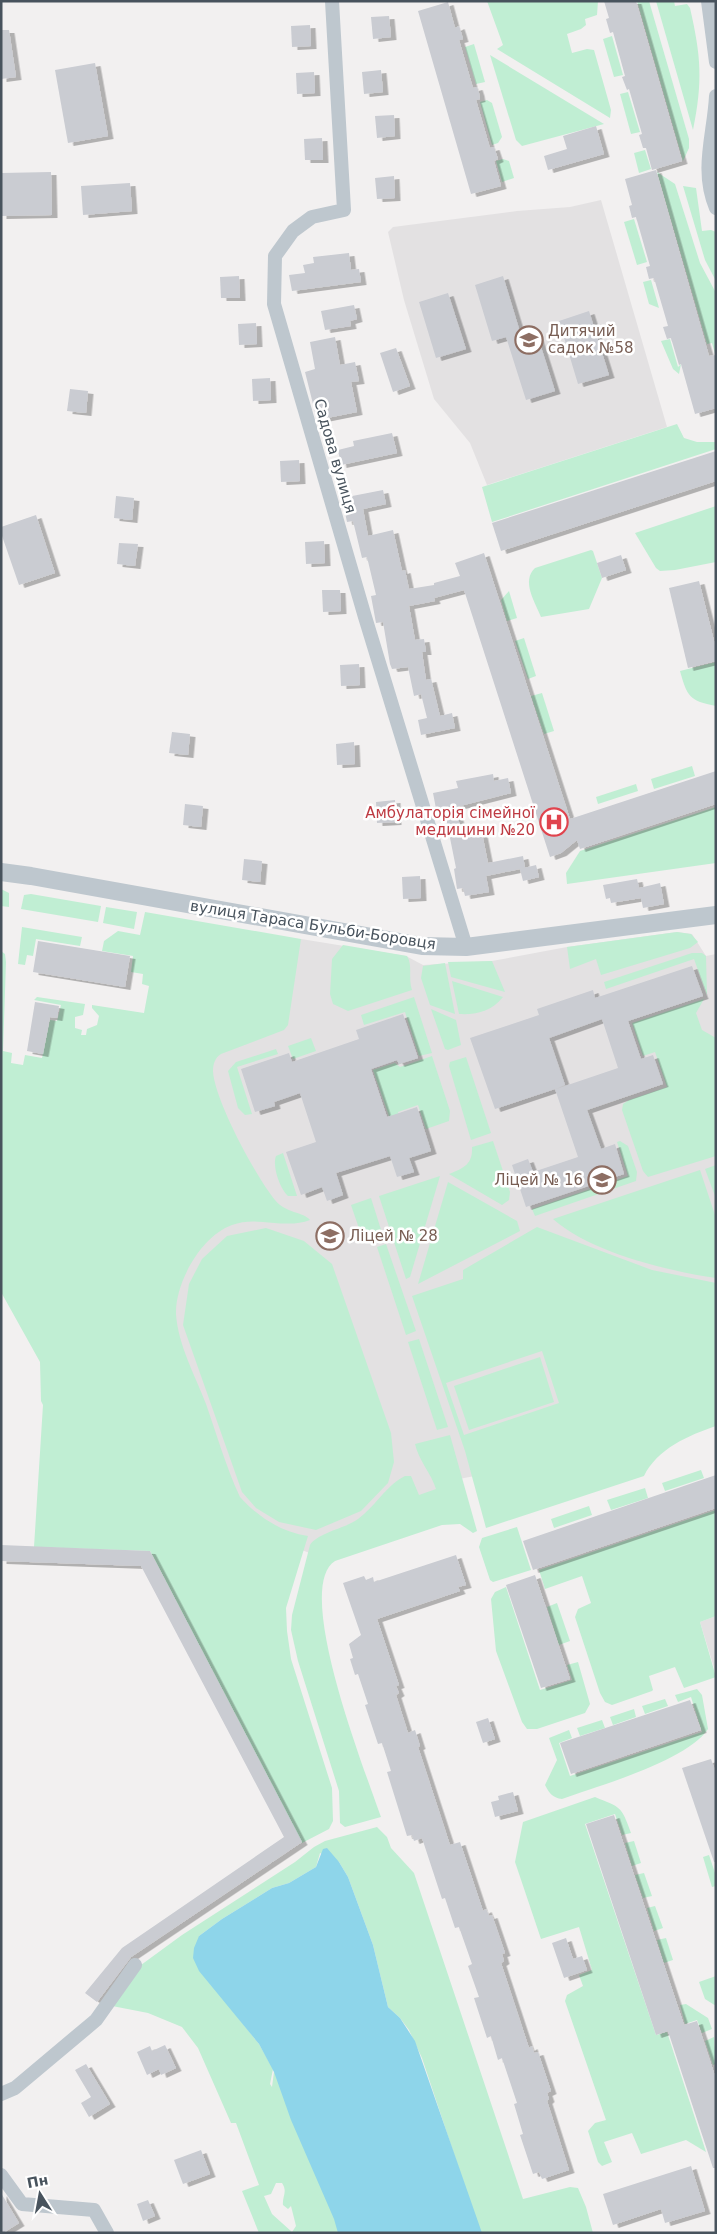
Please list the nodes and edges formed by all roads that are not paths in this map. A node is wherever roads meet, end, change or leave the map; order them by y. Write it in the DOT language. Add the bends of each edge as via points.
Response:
graph roads {
  1 [pos="332,1"];
  2 [pos="708,1"];
  3 [pos="716,62"];
  4 [pos="716,96"];
  5 [pos="716,208"];
  6 [pos="1,872"];
  7 [pos="716,915"];
  8 [pos="466,947"];
  9 [pos="134,1966"];
  10 [pos="1,2094"];
  11 [pos="1,2175"];
  12 [pos="107,2233"];
  1 -- 8 [label="street, Садова вулиця" via="344,210 312,217 293,231 275,256 274,304"];
  2 -- 3 [label="street"];
  4 -- 5 [label="street" via="707,169 710,194"];
  6 -- 8 [label="street, вулиця Тараса Бульби-Боровця" via="418,945"];
  7 -- 8 [label="street, вулиця Тараса Бульби-Боровця"];
  9 -- 10 [label="street" via="96,2020 15,2088"];
  11 -- 12 [label="street" via="22,2204 94,2210"];
}
